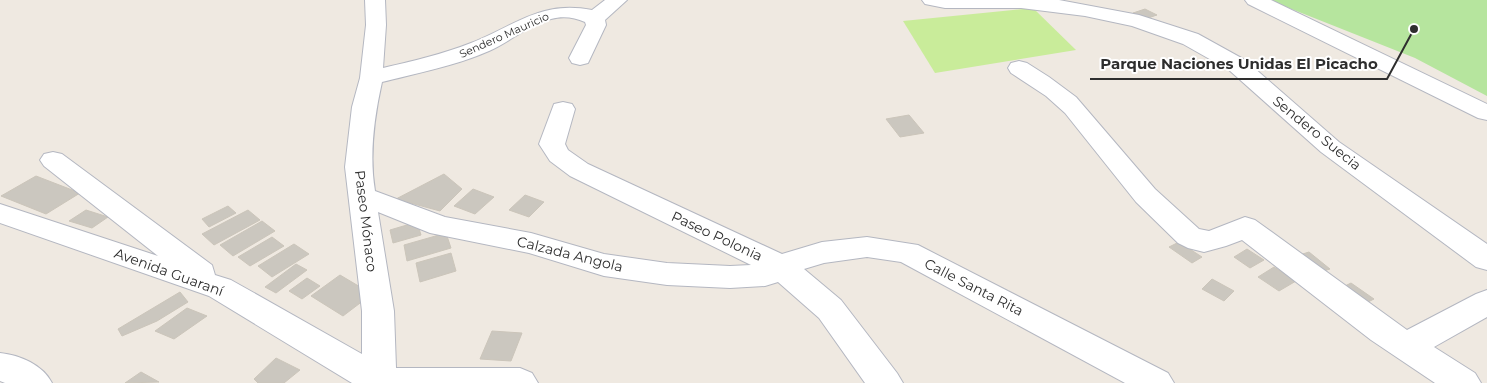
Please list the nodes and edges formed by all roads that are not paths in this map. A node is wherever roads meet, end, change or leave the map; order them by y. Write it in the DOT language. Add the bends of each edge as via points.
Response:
graph roads {
  1 [pos="375,0"];
  2 [pos="617,0"];
  3 [pos="932,0"];
  4 [pos="1255,0"];
  5 [pos="1030,1"];
  6 [pos="594,19"];
  7 [pos="580,58"];
  8 [pos="1019,68"];
  9 [pos="371,78"];
  10 [pos="563,109"];
  11 [pos="1487,113"];
  12 [pos="53,160"];
  13 [pos="363,196"];
  14 [pos="0,213"];
  15 [pos="1487,259"];
  16 [pos="780,266"];
  17 [pos="220,288"];
  18 [pos="1487,302"];
  19 [pos="1406,346"];
  20 [pos="0,367"];
  21 [pos="34,383"];
  22 [pos="379,383"];
  23 [pos="520,383"];
  24 [pos="885,383"];
  25 [pos="1156,383"];
  26 [pos="1464,383"];
  1 -- 9 [label="street, Paseo Mónaco"];
  2 -- 6 [label="street"];
  3 -- 5 [label="street, Sendero Suecia"];
  4 -- 11 [label="street"];
  5 -- 15 [label="street, Sendero Suecia" via="1141,21 1223,55 1330,147"];
  6 -- 7 [label="street" via="596,26"];
  6 -- 9 [label="street, Sendero Mauricio" via="565,11 547,13 484,46"];
  8 -- 19 [label="street" via="1055,90 1075,109 1133,180 1191,239 1206,241 1245,227"];
  9 -- 13 [label="street, Paseo Mónaco" via="364,107 358,167"];
  10 -- 16 [label="street, Paseo Polonia" via="552,144 559,155 579,170"];
  12 -- 17 [label="street"];
  13 -- 16 [label="street, Calzada Angola" via="440,226 531,243 604,265 667,274 730,277 765,276"];
  13 -- 22 [label="street, Paseo Mónaco" via="378,311"];
  14 -- 17 [label="street, Avenida Guaraní"];
  16 -- 24 [label="street, Paseo Polonia" via="830,310"];
  16 -- 25 [label="street, Calle Santa Rita" via="822,253 867,247 907,252"];
  17 -- 22 [label="street, Avenida Guaraní"];
  18 -- 19 [label="street"];
  19 -- 26 [label="street"];
  20 -- 21 [label="street" via="9,368"];
  22 -- 23 [label="street"];
}
